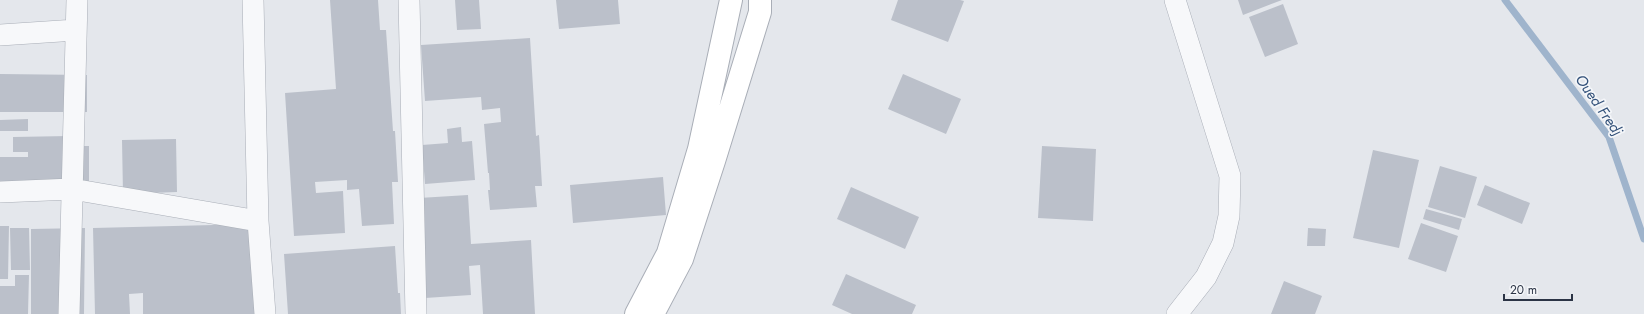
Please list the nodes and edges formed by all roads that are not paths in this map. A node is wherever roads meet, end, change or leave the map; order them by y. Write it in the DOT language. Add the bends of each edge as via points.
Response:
graph roads {
  1 [pos="77,0"];
  2 [pos="253,0"];
  3 [pos="409,0"];
  4 [pos="760,0"];
  5 [pos="1175,0"];
  6 [pos="728,4"];
  7 [pos="76,30"];
  8 [pos="0,35"];
  9 [pos="72,189"];
  10 [pos="0,192"];
  11 [pos="258,221"];
  12 [pos="68,314"];
  13 [pos="265,314"];
  14 [pos="416,314"];
  15 [pos="636,314"];
  16 [pos="653,314"];
  17 [pos="1177,314"];
  1 -- 7 [label="street"];
  2 -- 11 [label="street"];
  3 -- 14 [label="street"];
  4 -- 16 [label="main road" via="758,19 682,259"];
  5 -- 17 [label="street" via="1230,176 1229,216 1223,243 1206,277"];
  6 -- 15 [label="main road" via="699,149 668,253"];
  7 -- 8 [label="street"];
  7 -- 9 [label="street"];
  9 -- 10 [label="street"];
  9 -- 11 [label="street"];
  9 -- 12 [label="street"];
  11 -- 13 [label="street"];
}
